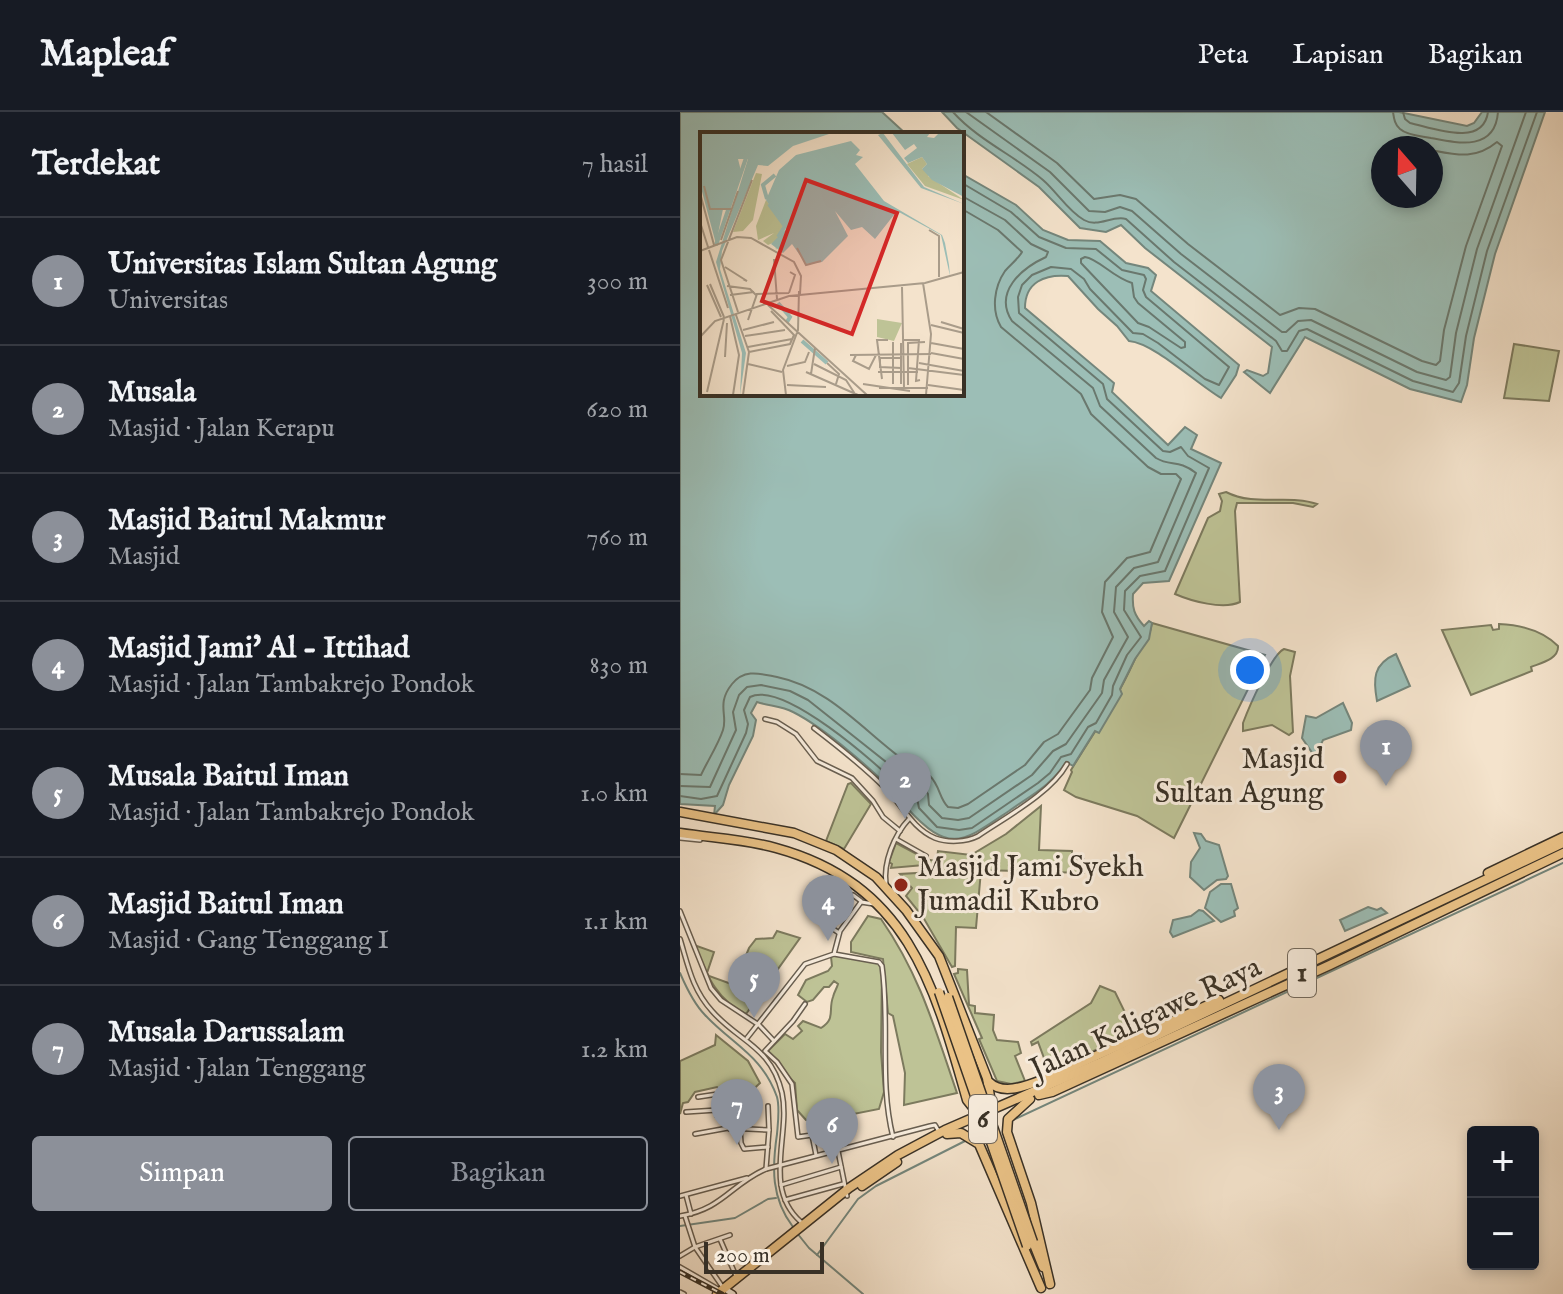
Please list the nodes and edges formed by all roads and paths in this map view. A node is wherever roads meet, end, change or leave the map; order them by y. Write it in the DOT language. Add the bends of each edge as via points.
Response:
graph roads {
  1 [pos="765,719"];
  2 [pos="814,728"];
  3 [pos="1067,764"];
  4 [pos="680,812"];
  5 [pos="910,818"];
  6 [pos="900,831"];
  7 [pos="680,835"];
  8 [pos="1563,837"];
  9 [pos="896,839"];
  10 [pos="820,844"];
  11 [pos="1563,848"];
  12 [pos="926,856"];
  13 [pos="1528,860"];
  14 [pos="811,862"];
  15 [pos="884,871"];
  16 [pos="876,877"];
  17 [pos="886,888"];
  18 [pos="861,902"];
  19 [pos="877,902"];
  20 [pos="680,911"];
  21 [pos="1411,916"];
  22 [pos="839,933"];
  23 [pos="680,939"];
  24 [pos="834,954"];
  25 [pos="943,965"];
  26 [pos="924,971"];
  27 [pos="944,995"];
  28 [pos="805,1004"];
  29 [pos="757,1024"];
  30 [pos="746,1039"];
  31 [pos="774,1041"];
  32 [pos="1099,1063"];
  33 [pos="987,1078"];
  34 [pos="1045,1079"];
  35 [pos="698,1097"];
  36 [pos="1034,1097"];
  37 [pos="967,1100"];
  38 [pos="768,1106"];
  39 [pos="737,1109"];
  40 [pos="717,1110"];
  41 [pos="686,1112"];
  42 [pos="1010,1112"];
  43 [pos="983,1114"];
  44 [pos="731,1121"];
  45 [pos="969,1125"];
  46 [pos="730,1129"];
  47 [pos="740,1129"];
  48 [pos="769,1130"];
  49 [pos="942,1131"];
  50 [pos="695,1134"];
  51 [pos="893,1137"];
  52 [pos="768,1147"];
  53 [pos="838,1151"];
  54 [pos="816,1155"];
  55 [pos="781,1164"];
  56 [pos="841,1167"];
  57 [pos="768,1169"];
  58 [pos="747,1178"];
  59 [pos="781,1185"];
  60 [pos="845,1190"];
  61 [pos="686,1195"];
  62 [pos="680,1196"];
  63 [pos="785,1200"];
  64 [pos="691,1214"];
  65 [pos="684,1220"];
  66 [pos="805,1225"];
  67 [pos="730,1235"];
  68 [pos="720,1239"];
  69 [pos="695,1247"];
  70 [pos="774,1252"];
  71 [pos="680,1256"];
  72 [pos="680,1267"];
  73 [pos="737,1278"];
  74 [pos="1046,1290"];
  75 [pos="723,1291"];
  1 -- 6 [label="street" via="786,727 817,761 852,778"];
  2 -- 5 [label="street" via="877,779"];
  3 -- 5 [label="street" via="1045,789 967,840 941,840"];
  4 -- 10 [label="highway" via="775,828"];
  5 -- 6 [label="street"];
  6 -- 9 [label="street"];
  7 -- 14 [label="highway" via="758,844"];
  8 -- 13 [label="highway"];
  9 -- 12 [label="street"];
  9 -- 15 [label="street"];
  10 -- 14 [label="highway"];
  10 -- 16 [label="highway"];
  11 -- 13 [label="highway, Jalan Kaligawe Raya / 1"];
  11 -- 36 [label="highway" via="1258,998"];
  13 -- 21 [label="highway, Jalan Kaligawe Raya / 1"];
  14 -- 19 [label="highway"];
  15 -- 16 [label="street"];
  15 -- 17 [label="street"];
  16 -- 17 [label="highway"];
  17 -- 25 [label="highway"];
  18 -- 19 [label="street"];
  18 -- 22 [label="street"];
  18 -- 22 [label="street" via="853,895 829,926"];
  19 -- 26 [label="highway"];
  20 -- 29 [label="street" via="711,988"];
  21 -- 32 [label="highway, Jalan Kaligawe Raya / 1"];
  21 -- 34 [label="highway"];
  21 -- 36 [label="highway, Jalan Kaligawe Raya / 1"];
  22 -- 24 [label="street"];
  23 -- 30 [label="street" via="697,992"];
  24 -- 29 [label="street" via="805,963"];
  24 -- 51 [label="street" via="882,966 886,1108"];
  25 -- 27 [label="highway, 6"];
  25 -- 33 [label="highway"];
  26 -- 27 [label="highway, 6"];
  26 -- 37 [label="highway"];
  27 -- 74 [label="highway, 6, bridge"];
  28 -- 31 [label="street"];
  29 -- 30 [label="street"];
  29 -- 31 [label="street"];
  30 -- 55 [label="street" via="772,1068 781,1093"];
  31 -- 54 [label="street" via="765,1051 792,1084 798,1137 812,1135"];
  32 -- 34 [label="highway, 1"];
  32 -- 43 [label="highway"];
  33 -- 34 [label="highway, 1" via="1001,1090"];
  33 -- 43 [label="highway" via="991,1103"];
  35 -- 40 [label="street" via="718,1094"];
  36 -- 42 [label="highway, Jalan Kaligawe Raya / 1"];
  37 -- 43 [label="highway"];
  37 -- 49 [label="highway" via="962,1117"];
  38 -- 48 [label="street"];
  39 -- 44 [label="street"];
  40 -- 41 [label="street"];
  40 -- 44 [label="street" via="718,1118"];
  42 -- 43 [label="highway, 1"];
  42 -- 45 [label="highway"];
  42 -- 74 [label="highway" via="1007,1129 1037,1227"];
  43 -- 45 [label="highway"];
  43 -- 49 [label="highway"];
  44 -- 46 [label="street"];
  45 -- 49 [label="highway"];
  46 -- 47 [label="street"];
  46 -- 50 [label="street"];
  47 -- 48 [label="street"];
  47 -- 52 [label="street" via="744,1149"];
  48 -- 52 [label="street"];
  49 -- 51 [label="street"];
  49 -- 60 [label="highway"];
  49 -- 74 [label="highway" via="979,1144"];
  51 -- 53 [label="street"];
  52 -- 57 [label="street"];
  53 -- 54 [label="street"];
  53 -- 56 [label="street"];
  54 -- 55 [label="street"];
  55 -- 57 [label="street"];
  55 -- 59 [label="street"];
  56 -- 59 [label="street"];
  56 -- 60 [label="street"];
  57 -- 58 [label="street"];
  58 -- 61 [label="street"];
  58 -- 64 [label="street" via="713,1206"];
  59 -- 63 [label="street"];
  60 -- 63 [label="street"];
  60 -- 66 [label="highway"];
  61 -- 62 [label="street"];
  61 -- 64 [label="street"];
  63 -- 66 [label="street"];
  64 -- 65 [label="street"];
  65 -- 69 [label="street"];
  66 -- 70 [label="highway"];
  67 -- 68 [label="street"];
  68 -- 69 [label="street"];
  68 -- 73 [label="street"];
  69 -- 71 [label="street"];
  69 -- 75 [label="street"];
  70 -- 73 [label="highway"];
  70 -- 75 [label="highway"];
  72 -- 75 [label="street"];
  73 -- 75 [label="highway"];
}
